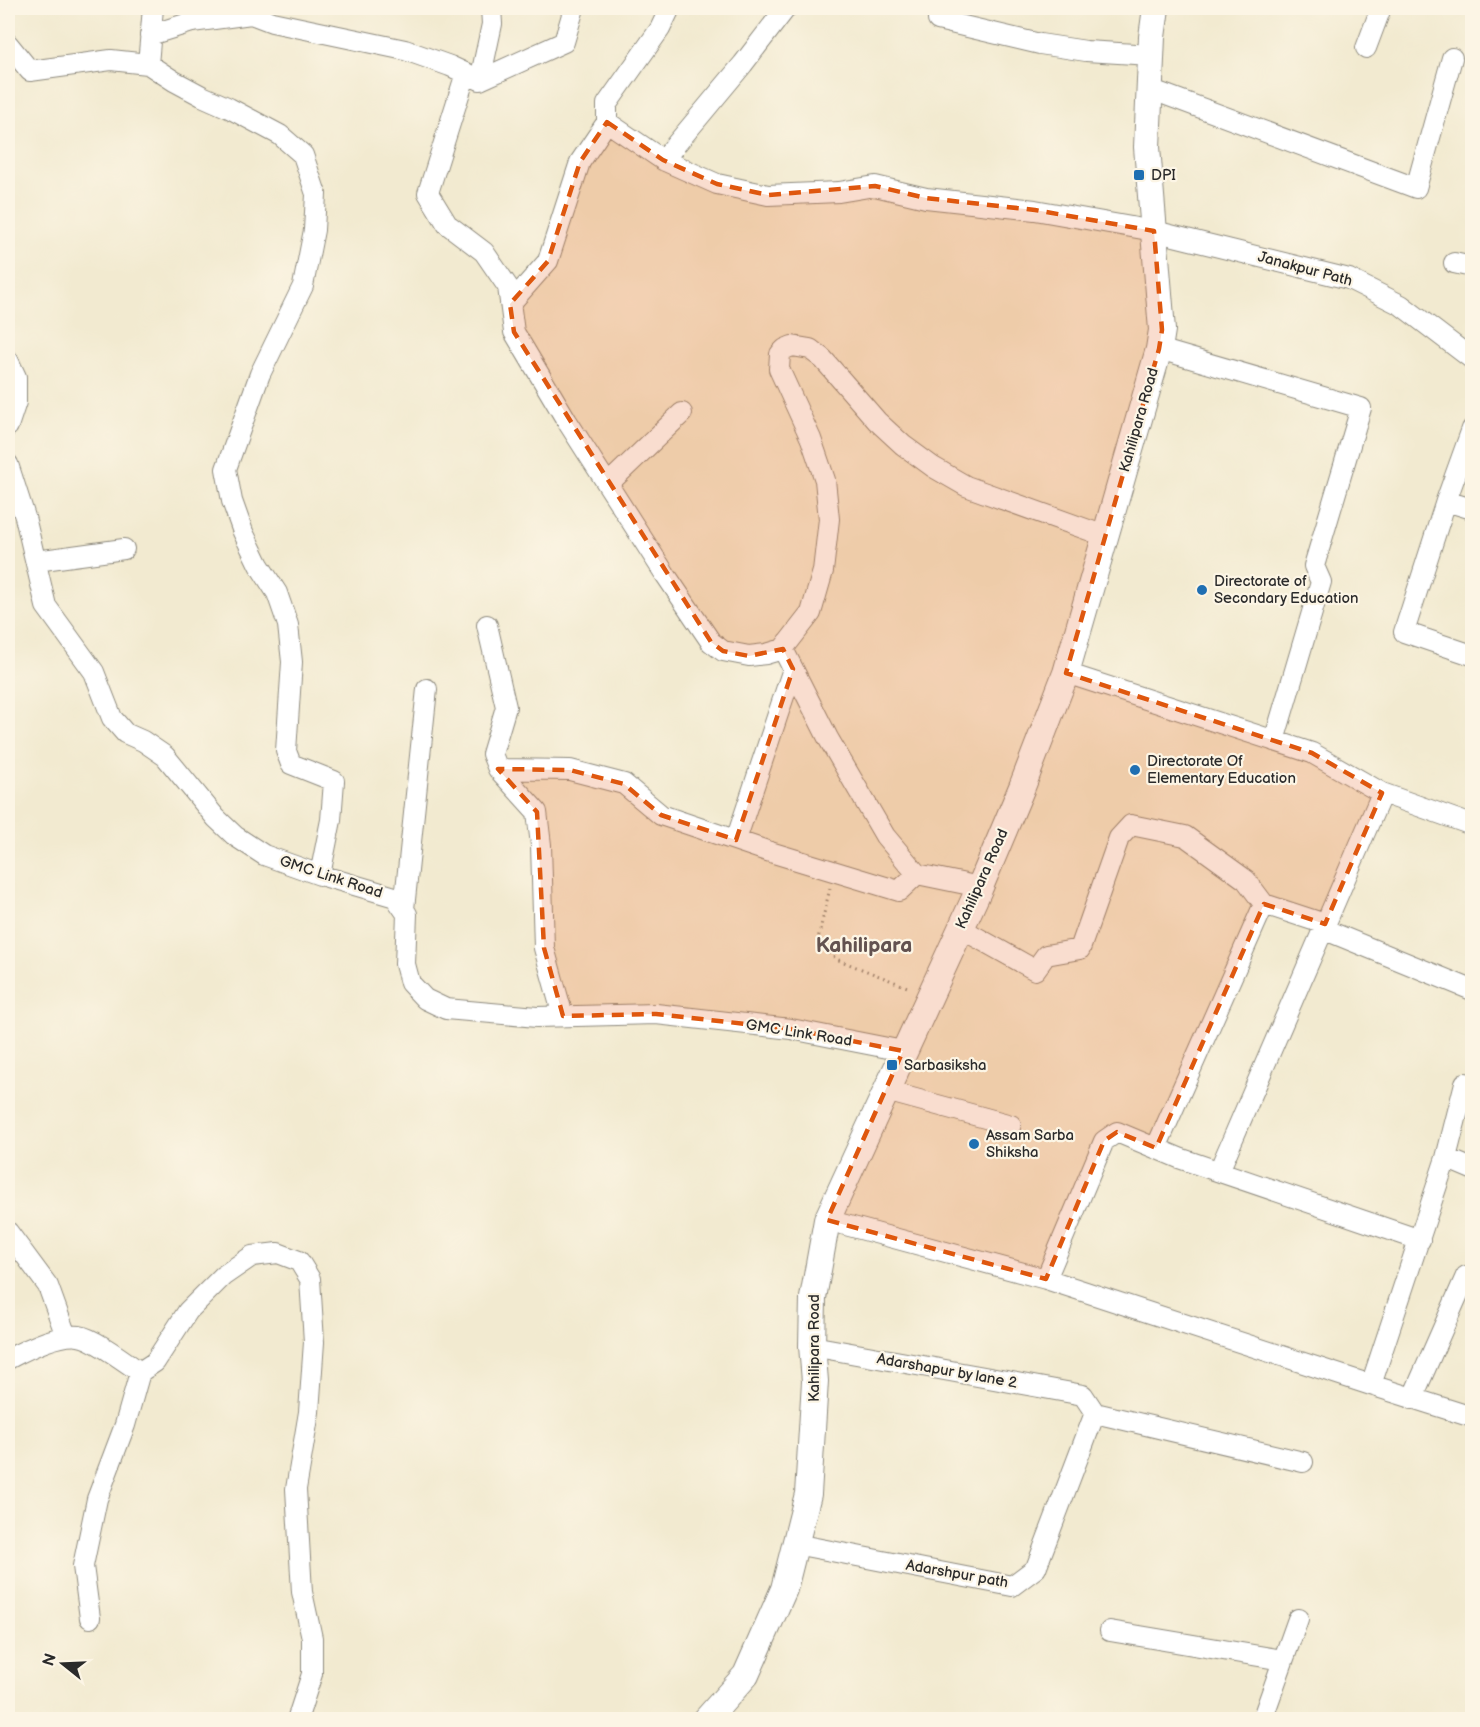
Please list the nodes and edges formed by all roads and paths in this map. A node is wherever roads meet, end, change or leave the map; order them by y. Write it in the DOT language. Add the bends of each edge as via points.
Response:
graph roads {
  1 [pos="153,8"];
  2 [pos="492,8"];
  3 [pos="574,8"];
  4 [pos="670,8"];
  5 [pos="680,8"];
  6 [pos="786,8"];
  7 [pos="1156,8"];
  8 [pos="1381,8"];
  9 [pos="252,11"];
  10 [pos="938,20"];
  11 [pos="660,28"];
  12 [pos="150,35"];
  13 [pos="8,44"];
  14 [pos="1366,48"];
  15 [pos="1151,55"];
  16 [pos="1452,58"];
  17 [pos="148,64"];
  18 [pos="473,76"];
  19 [pos="1150,89"];
  20 [pos="607,122"];
  21 [pos="663,160"];
  22 [pos="1154,231"];
  23 [pos="510,304"];
  24 [pos="1159,349"];
  25 [pos="1473,359"];
  26 [pos="8,360"];
  27 [pos="682,413"];
  28 [pos="8,426"];
  29 [pos="1473,429"];
  30 [pos="8,464"];
  31 [pos="608,484"];
  32 [pos="1446,501"];
  33 [pos="1473,509"];
  34 [pos="1105,536"];
  35 [pos="124,549"];
  36 [pos="36,561"];
  37 [pos="487,626"];
  38 [pos="783,649"];
  39 [pos="1473,655"];
  40 [pos="793,669"];
  41 [pos="1066,673"];
  42 [pos="427,689"];
  43 [pos="1274,741"];
  44 [pos="498,769"];
  45 [pos="1382,793"];
  46 [pos="1473,825"];
  47 [pos="736,840"];
  48 [pos="834,871"];
  49 [pos="917,874"];
  50 [pos="320,876"];
  51 [pos="980,887"];
  52 [pos="1264,904"];
  53 [pos="404,909"];
  54 [pos="1324,927"];
  55 [pos="960,928"];
  56 [pos="1473,990"];
  57 [pos="919,992"];
  58 [pos="563,1017"];
  59 [pos="903,1051"];
  60 [pos="1473,1086"];
  61 [pos="886,1091"];
  62 [pos="1011,1125"];
  63 [pos="1155,1148"];
  64 [pos="1446,1158"];
  65 [pos="1473,1169"];
  66 [pos="1219,1171"];
  67 [pos="827,1220"];
  68 [pos="8,1232"];
  69 [pos="1420,1240"];
  70 [pos="1046,1279"];
  71 [pos="1473,1279"];
  72 [pos="66,1336"];
  73 [pos="812,1346"];
  74 [pos="8,1359"];
  75 [pos="140,1372"];
  76 [pos="1371,1386"];
  77 [pos="1412,1399"];
  78 [pos="1095,1413"];
  79 [pos="1473,1416"];
  80 [pos="1303,1462"];
  81 [pos="795,1544"];
  82 [pos="90,1618"];
  83 [pos="1298,1619"];
  84 [pos="1110,1630"];
  85 [pos="1283,1660"];
  86 [pos="297,1719"];
  87 [pos="706,1719"];
  88 [pos="1262,1719"];
  1 -- 12 [label="street"];
  2 -- 18 [label="street" via="492,24"];
  3 -- 18 [label="street" via="564,42"];
  4 -- 11 [label="street"];
  5 -- 11 [label="street"];
  6 -- 21 [label="street"];
  7 -- 15 [label="main road, Kahilipara Road"];
  8 -- 14 [label="street"];
  9 -- 12 [label="street" via="192,22"];
  9 -- 18 [label="street" via="272,22 405,50"];
  10 -- 15 [label="street" via="1040,44"];
  11 -- 20 [label="street" via="607,104"];
  12 -- 17 [label="street"];
  13 -- 17 [label="street" via="30,71 111,60"];
  15 -- 19 [label="main road, Kahilipara Road"];
  16 -- 19 [label="street" via="1416,188"];
  17 -- 50 [label="street" via="280,135 303,155 316,194 314,230 303,286 260,374 226,469 243,532 277,593 288,625 292,662 286,751 291,764 334,781"];
  18 -- 23 [label="street" via="428,193 447,224 484,252 508,287"];
  19 -- 22 [label="main road, Kahilipara Road" via="1147,147"];
  20 -- 21 [label="street, Janakpur Path"];
  20 -- 23 [label="street" via="580,162 548,261"];
  21 -- 22 [label="street, Janakpur Path" via="717,184 768,195 876,186 926,198 1035,210"];
  22 -- 24 [label="main road, Kahilipara Road" via="1162,330"];
  22 -- 25 [label="street, Janakpur Path" via="1349,279 1401,305"];
  23 -- 31 [label="street" via="514,332"];
  24 -- 34 [label="main road, Kahilipara Road"];
  24 -- 43 [label="street" via="1361,408 1314,566 1321,582"];
  26 -- 28 [label="street" via="16,377 16,402"];
  27 -- 31 [label="street"];
  29 -- 32 [label="street"];
  30 -- 36 [label="street, GMC Link Road"];
  31 -- 38 [label="street" via="711,642 723,651 749,656"];
  32 -- 33 [label="street"];
  32 -- 39 [label="street" via="1404,632"];
  34 -- 38 [label="street" via="966,486 933,467 877,421 823,359 810,349 792,346 780,354 779,369 812,439 825,480 829,519 823,571 811,613"];
  34 -- 41 [label="main road, Kahilipara Road"];
  35 -- 36 [label="street"];
  36 -- 50 [label="street, GMC Link Road" via="46,606 94,672 112,718 125,733 165,756 235,836 264,855"];
  37 -- 44 [label="street" via="506,707 492,754"];
  38 -- 40 [label="street"];
  40 -- 47 [label="street"];
  40 -- 49 [label="street" via="885,836"];
  41 -- 43 [label="street"];
  41 -- 51 [label="main road, Kahilipara Road"];
  42 -- 53 [label="street"];
  43 -- 45 [label="street" via="1312,753"];
  44 -- 47 [label="street" via="570,770 624,784 661,815"];
  44 -- 58 [label="street" via="537,812 544,948"];
  45 -- 46 [label="street"];
  45 -- 54 [label="street"];
  47 -- 48 [label="street"];
  48 -- 49 [label="street" via="899,891"];
  48 -- 57 [label="path" via="817,943 836,959"];
  49 -- 51 [label="street"];
  50 -- 53 [label="street, GMC Link Road" via="395,897"];
  51 -- 55 [label="main road, Kahilipara Road"];
  52 -- 54 [label="street"];
  52 -- 55 [label="street" via="1246,880 1185,836 1131,825 1119,838 1080,950 1046,956 1035,970"];
  52 -- 63 [label="street"];
  53 -- 58 [label="street, GMC Link Road" via="405,964 410,983 425,999 446,1009"];
  54 -- 56 [label="street"];
  54 -- 66 [label="street"];
  55 -- 59 [label="main road, Kahilipara Road"];
  58 -- 59 [label="street, GMC Link Road" via="656,1014 790,1029"];
  59 -- 61 [label="main road, Kahilipara Road"];
  60 -- 64 [label="street" via="1465,1083"];
  61 -- 62 [label="street"];
  61 -- 67 [label="main road, Kahilipara Road"];
  63 -- 66 [label="street"];
  63 -- 70 [label="street" via="1117,1132 1104,1141"];
  64 -- 65 [label="street"];
  64 -- 69 [label="street"];
  66 -- 69 [label="street"];
  67 -- 70 [label="street"];
  67 -- 73 [label="main road, Kahilipara Road" via="813,1298"];
  68 -- 72 [label="street" via="48,1286"];
  69 -- 76 [label="street"];
  70 -- 76 [label="street"];
  71 -- 77 [label="street" via="1466,1276"];
  72 -- 74 [label="street"];
  72 -- 75 [label="street" via="81,1336"];
  73 -- 78 [label="street, Adarshapur by lane 2" via="1083,1395"];
  73 -- 81 [label="main road, Kahilipara Road" via="816,1381 807,1494"];
  75 -- 82 [label="street" via="97,1499 83,1566"];
  75 -- 86 [label="street" via="155,1362 188,1311 223,1276 252,1256 278,1253 300,1261 310,1279 314,1342 309,1412 296,1490 302,1592 312,1638 312,1674"];
  76 -- 77 [label="street"];
  77 -- 79 [label="street"];
  78 -- 80 [label="street"];
  78 -- 81 [label="street, Adarshpur path" via="1036,1568 1012,1586"];
  81 -- 87 [label="main road, Kahilipara Road" via="784,1589 746,1674"];
  83 -- 85 [label="street"];
  84 -- 85 [label="street"];
  85 -- 88 [label="street"];
}
